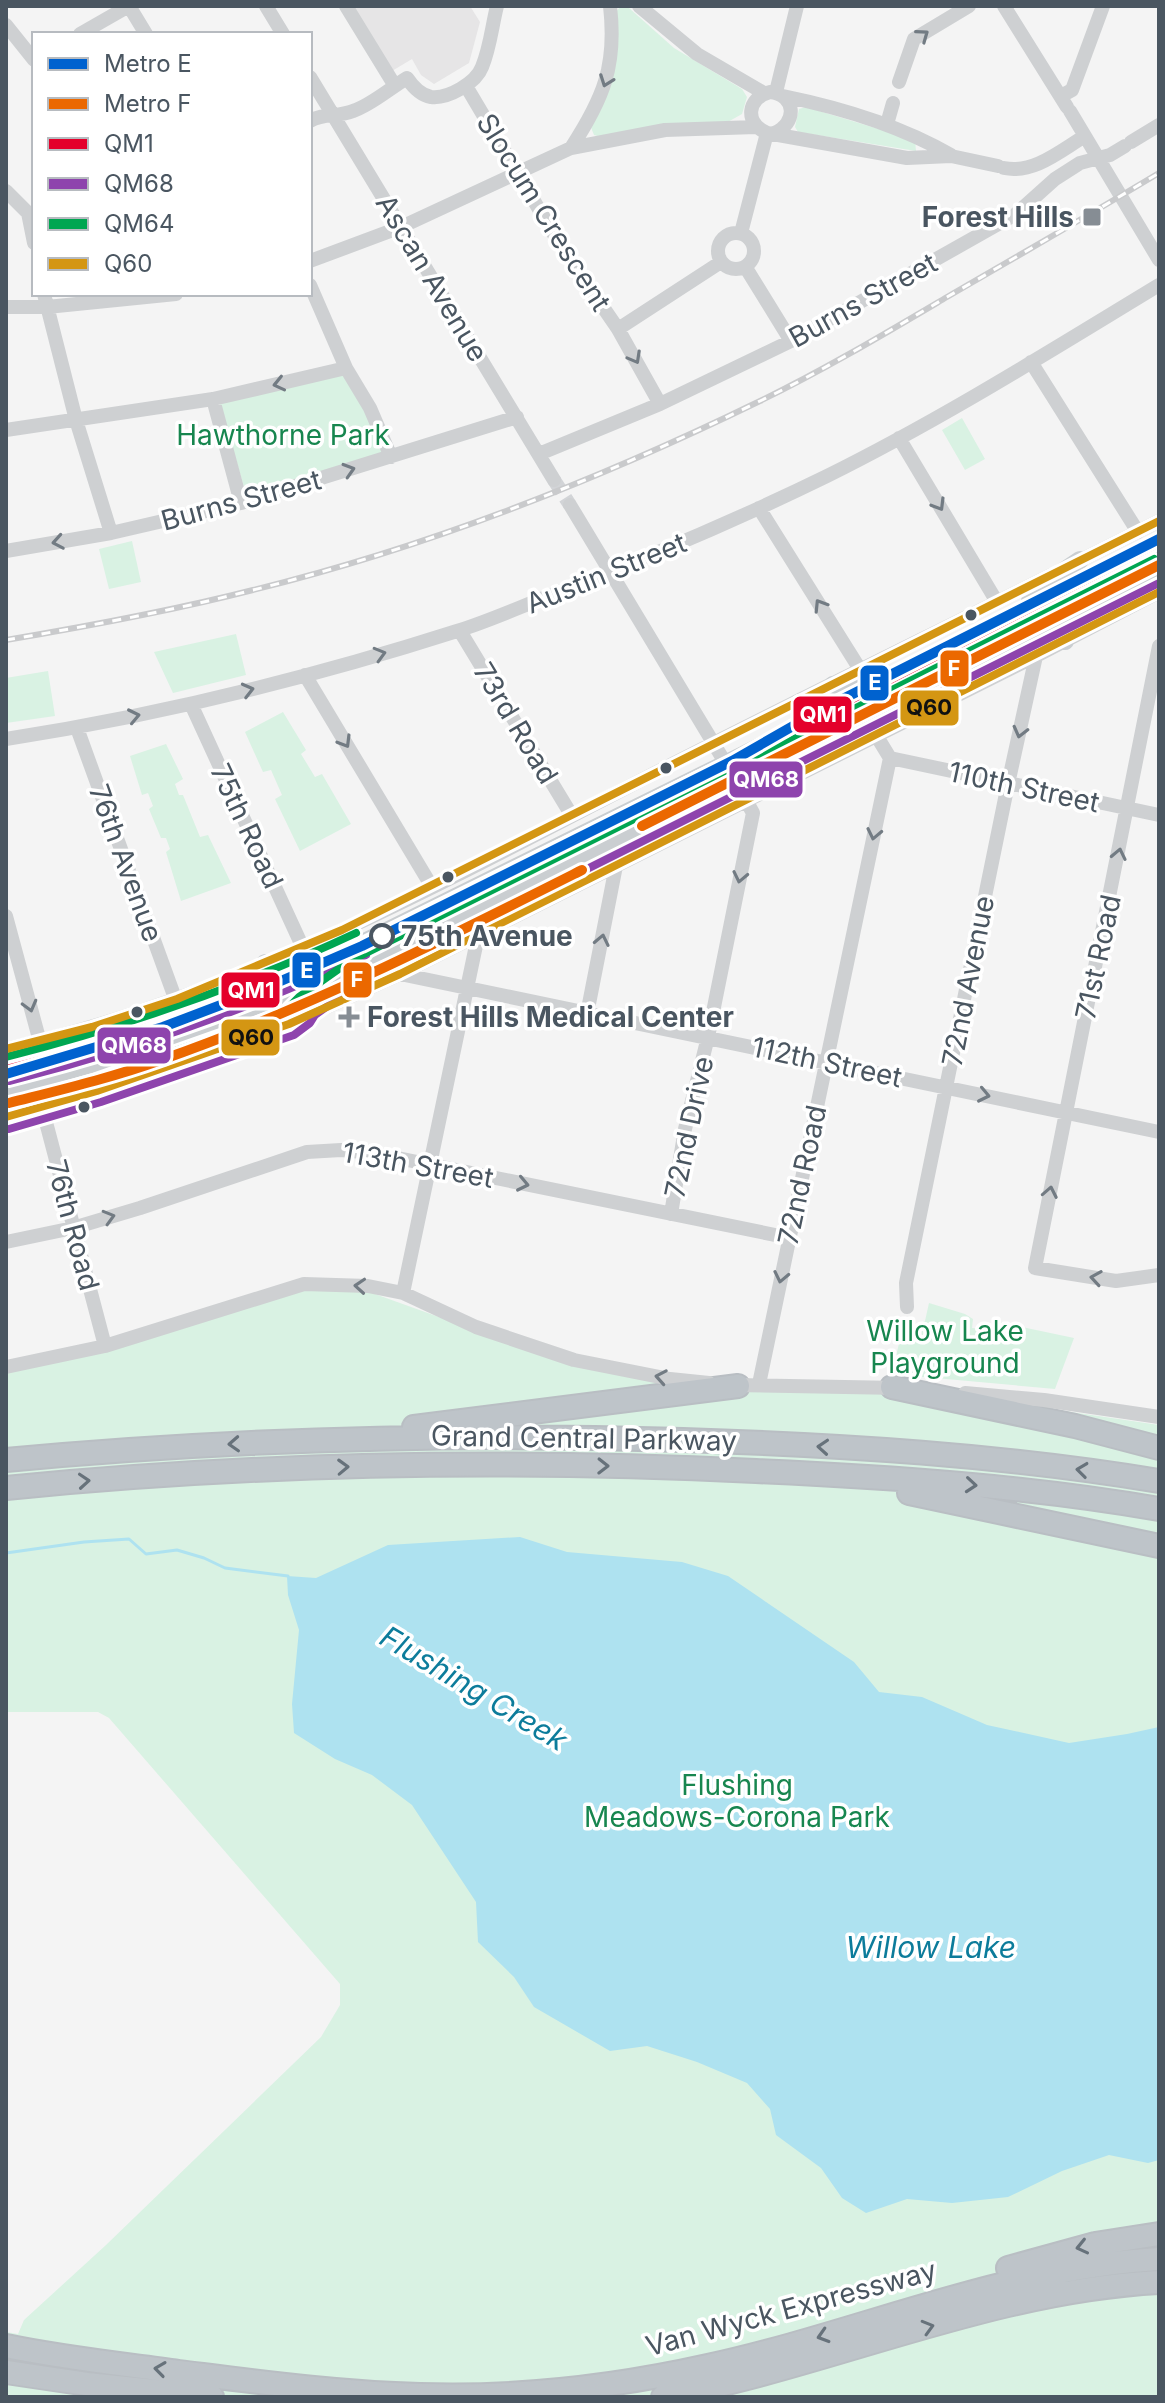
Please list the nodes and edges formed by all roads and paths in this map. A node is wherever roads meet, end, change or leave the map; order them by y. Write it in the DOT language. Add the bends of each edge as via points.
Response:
graph roads {
  1 [pos="129,6"];
  2 [pos="266,6"];
  3 [pos="346,6"];
  4 [pos="610,6"];
  5 [pos="639,6"];
  6 [pos="797,6"];
  7 [pos="969,6"];
  8 [pos="1004,6"];
  9 [pos="1103,6"];
  10 [pos="493,10"];
  11 [pos="6,25"];
  12 [pos="84,32"];
  13 [pos="145,32"];
  14 [pos="282,32"];
  15 [pos="32,58"];
  16 [pos="312,80"];
  17 [pos="899,82"];
  18 [pos="395,86"];
  19 [pos="466,86"];
  20 [pos="775,94"];
  21 [pos="893,103"];
  22 [pos="1066,104"];
  23 [pos="334,116"];
  24 [pos="312,120"];
  25 [pos="887,124"];
  26 [pos="1159,125"];
  27 [pos="766,131"];
  28 [pos="1085,136"];
  29 [pos="571,148"];
  30 [pos="951,156"];
  31 [pos="1098,158"];
  32 [pos="1025,169"];
  33 [pos="518,174"];
  34 [pos="6,191"];
  35 [pos="1040,193"];
  36 [pos="31,211"];
  37 [pos="401,227"];
  38 [pos="741,233"];
  39 [pos="312,260"];
  40 [pos="1159,260"];
  41 [pos="721,262"];
  42 [pos="746,268"];
  43 [pos="1159,285"];
  44 [pos="312,290"];
  45 [pos="139,296"];
  46 [pos="46,301"];
  47 [pos="6,307"];
  48 [pos="618,329"];
  49 [pos="791,341"];
  50 [pos="1031,362"];
  51 [pos="346,368"];
  52 [pos="213,399"];
  53 [pos="660,404"];
  54 [pos="517,417"];
  55 [pos="76,420"];
  56 [pos="6,430"];
  57 [pos="899,438"];
  58 [pos="539,454"];
  59 [pos="391,457"];
  60 [pos="554,480"];
  61 [pos="241,503"];
  62 [pos="570,505"];
  63 [pos="759,508"];
  64 [pos="1159,521"];
  65 [pos="111,533"];
  66 [pos="1148,541"];
  67 [pos="6,551"];
  68 [pos="1080,560"];
  69 [pos="1159,569"];
  70 [pos="611,572"];
  71 [pos="1159,592"];
  72 [pos="997,602"];
  73 [pos="1012,617"];
  74 [pos="460,631"];
  75 [pos="1065,641"];
  76 [pos="1159,646"];
  77 [pos="1036,656"];
  78 [pos="919,664"];
  79 [pos="861,671"];
  80 [pos="956,671"];
  81 [pos="305,675"];
  82 [pos="833,685"];
  83 [pos="191,704"];
  84 [pos="77,728"];
  85 [pos="876,735"];
  86 [pos="6,739"];
  87 [pos="714,743"];
  88 [pos="890,758"];
  89 [pos="731,772"];
  90 [pos="1008,784"];
  91 [pos="747,801"];
  92 [pos="1128,809"];
  93 [pos="1159,815"];
  94 [pos="572,816"];
  95 [pos="616,866"];
  96 [pos="432,887"];
  97 [pos="6,916"];
  98 [pos="478,936"];
  99 [pos="303,948"];
  100 [pos="265,963"];
  101 [pos="355,972"];
  102 [pos="400,974"];
  103 [pos="467,989"];
  104 [pos="175,998"];
  105 [pos="233,998"];
  106 [pos="587,1014"];
  107 [pos="289,1024"];
  108 [pos="708,1037"];
  109 [pos="40,1042"];
  110 [pos="6,1049"];
  111 [pos="40,1061"];
  112 [pos="826,1063"];
  113 [pos="6,1069"];
  114 [pos="41,1085"];
  115 [pos="947,1087"];
  116 [pos="6,1094"];
  117 [pos="42,1107"];
  118 [pos="1066,1114"];
  119 [pos="6,1117"];
  120 [pos="1159,1132"];
  121 [pos="430,1164"];
  122 [pos="671,1214"];
  123 [pos="73,1228"];
  124 [pos="790,1238"];
  125 [pos="6,1242"];
  126 [pos="1158,1271"];
  127 [pos="403,1293"];
  128 [pos="907,1307"];
  129 [pos="105,1346"];
  130 [pos="6,1367"];
  131 [pos="748,1385"];
  132 [pos="892,1387"];
  133 [pos="1159,1417"];
  134 [pos="340,1440"];
  135 [pos="1159,1448"];
  136 [pos="6,1460"];
  137 [pos="809,1474"];
  138 [pos="1159,1481"];
  139 [pos="6,1488"];
  140 [pos="1159,1509"];
  141 [pos="1155,1547"];
  142 [pos="1159,2234"];
  143 [pos="1159,2259"];
  144 [pos="1159,2282"];
  145 [pos="897,2313"];
  146 [pos="6,2346"];
  147 [pos="6,2372"];
  148 [pos="87,2384"];
  149 [pos="138,2397"];
  150 [pos="212,2397"];
  151 [pos="663,2397"];
  1 -- 12 [label="street"];
  1 -- 13 [label="street"];
  2 -- 14 [label="street"];
  3 -- 18 [label="street"];
  4 -- 29 [label="street, one-way" via="613,48 608,76"];
  5 -- 20 [label="street" via="697,54"];
  6 -- 20 [label="street"];
  17 -- 7 [label="street, one-way" via="914,39"];
  8 -- 22 [label="street"];
  9 -- 22 [label="street"];
  10 -- 19 [label="street, Slocum Crescent" via="481,70"];
  11 -- 15 [label="street"];
  16 -- 23 [label="street, Ascan Avenue"];
  18 -- 19 [label="street" via="407,78 429,97 442,97"];
  18 -- 23 [label="street" via="355,111"];
  19 -- 33 [label="street, Slocum Crescent"];
  20 -- 25 [label="street"];
  20 -- 27 [label="street" via="756,99 751,108 751,118"];
  20 -- 27 [label="street" via="790,103 790,122 783,130"];
  21 -- 25 [label="street"];
  22 -- 28 [label="street"];
  23 -- 24 [label="street"];
  23 -- 37 [label="street, Ascan Avenue"];
  25 -- 30 [label="street"];
  26 -- 31 [label="street"];
  27 -- 29 [label="street" via="665,130"];
  27 -- 30 [label="street" via="907,158"];
  27 -- 38 [label="street"];
  28 -- 31 [label="street"];
  28 -- 32 [label="street"];
  29 -- 33 [label="street"];
  30 -- 32 [label="street"];
  31 -- 35 [label="street, Burns Street" via="1080,163"];
  31 -- 40 [label="street"];
  32 -- 35 [label="street"];
  33 -- 37 [label="street"];
  33 -- 48 [label="street, Slocum Crescent"];
  34 -- 36 [label="street"];
  35 -- 49 [label="street, Burns Street" via="1012,216"];
  37 -- 39 [label="street"];
  37 -- 54 [label="street, Ascan Avenue"];
  38 -- 41 [label="street" via="721,241"];
  38 -- 42 [label="street" via="754,245"];
  41 -- 42 [label="street" via="732,270"];
  41 -- 48 [label="street"];
  42 -- 49 [label="street"];
  43 -- 50 [label="street, Austin Street"];
  44 -- 51 [label="street"];
  45 -- 46 [label="street"];
  46 -- 47 [label="street"];
  46 -- 55 [label="street"];
  48 -- 53 [label="street, Slocum Crescent, one-way"];
  49 -- 53 [label="street, Burns Street"];
  50 -- 57 [label="street, Austin Street"];
  50 -- 66 [label="street"];
  51 -- 52 [label="street, one-way"];
  51 -- 59 [label="street"];
  52 -- 55 [label="street"];
  52 -- 61 [label="street"];
  53 -- 58 [label="street, Burns Street"];
  54 -- 58 [label="street, Ascan Avenue"];
  54 -- 59 [label="street, Burns Street"];
  55 -- 56 [label="street"];
  55 -- 65 [label="street"];
  57 -- 63 [label="street, Austin Street"];
  57 -- 72 [label="street, one-way"];
  58 -- 60 [label="street, Ascan Avenue"];
  61 -- 59 [label="street, Burns Street, one-way"];
  61 -- 65 [label="street, Burns Street"];
  62 -- 70 [label="street"];
  63 -- 70 [label="street, Austin Street"];
  79 -- 63 [label="street, one-way"];
  64 -- 66 [label="street"];
  65 -- 67 [label="street, Burns Street, one-way"];
  66 -- 68 [label="street"];
  66 -- 69 [label="street"];
  66 -- 73 [label="main road"];
  68 -- 72 [label="street"];
  68 -- 73 [label="main road"];
  69 -- 80 [label="main road"];
  70 -- 74 [label="street, Austin Street"];
  70 -- 87 [label="street"];
  71 -- 75 [label="street"];
  72 -- 79 [label="street"];
  73 -- 78 [label="main road"];
  81 -- 74 [label="street, Austin Street, one-way"];
  74 -- 94 [label="street, 73rd Road"];
  75 -- 77 [label="street"];
  75 -- 80 [label="main road" via="1043,638"];
  76 -- 92 [label="street, 71st Road"];
  77 -- 85 [label="street"];
  77 -- 90 [label="street, 72nd Avenue, one-way"];
  78 -- 82 [label="main road" via="855,686"];
  78 -- 89 [label="main road"];
  79 -- 82 [label="street"];
  80 -- 89 [label="main road"];
  83 -- 81 [label="street, Austin Street, one-way"];
  81 -- 96 [label="street, one-way"];
  82 -- 87 [label="street"];
  84 -- 83 [label="street, Austin Street, one-way"];
  83 -- 99 [label="street, 75th Road"];
  84 -- 86 [label="street, Austin Street"];
  84 -- 104 [label="street, 76th Avenue"];
  85 -- 88 [label="street"];
  85 -- 91 [label="street"];
  87 -- 89 [label="street"];
  87 -- 94 [label="street"];
  88 -- 90 [label="street, 110th Street"];
  88 -- 112 [label="street, 72nd Road, one-way"];
  89 -- 91 [label="street, 72nd Drive"];
  89 -- 101 [label="main road"];
  89 -- 105 [label="main road" via="330,959"];
  90 -- 92 [label="street, 110th Street"];
  90 -- 115 [label="street, 72nd Avenue"];
  91 -- 95 [label="street"];
  91 -- 108 [label="street, 72nd Drive, one-way" via="753,813"];
  92 -- 93 [label="street, 110th Street"];
  118 -- 92 [label="street, 71st Road, one-way"];
  94 -- 96 [label="street"];
  95 -- 98 [label="street"];
  106 -- 95 [label="street, one-way"];
  96 -- 99 [label="street"];
  97 -- 109 [label="street, 76th Road, one-way"];
  98 -- 102 [label="street"];
  98 -- 103 [label="street"];
  99 -- 100 [label="street"];
  100 -- 104 [label="street"];
  100 -- 105 [label="main road"];
  101 -- 107 [label="main road"];
  101 -- 114 [label="main road" via="194,1037"];
  102 -- 103 [label="street, 112th Street"];
  102 -- 107 [label="street"];
  103 -- 106 [label="street, 112th Street"];
  103 -- 121 [label="street"];
  104 -- 109 [label="street"];
  105 -- 111 [label="main road" via="132,1036"];
  106 -- 108 [label="street, 112th Street"];
  107 -- 117 [label="street"];
  108 -- 112 [label="street, 112th Street"];
  108 -- 122 [label="street, 72nd Drive"];
  109 -- 110 [label="street"];
  109 -- 111 [label="street, 76th Road"];
  111 -- 113 [label="main road"];
  111 -- 114 [label="street, 76th Road"];
  112 -- 115 [label="street, 112th Street"];
  112 -- 124 [label="street, 72nd Road"];
  114 -- 116 [label="main road"];
  114 -- 117 [label="street, 76th Road"];
  115 -- 118 [label="street, 112th Street, one-way"];
  115 -- 128 [label="street, 72nd Avenue" via="906,1283"];
  117 -- 119 [label="street"];
  117 -- 123 [label="street, 76th Road"];
  118 -- 120 [label="street, 112th Street"];
  126 -- 118 [label="street, 71st Road, one-way" via="1116,1281 1035,1268"];
  121 -- 122 [label="street, 113th Street, one-way"];
  123 -- 121 [label="street, 113th Street, one-way" via="307,1152 356,1151"];
  121 -- 127 [label="street"];
  122 -- 124 [label="street, 113th Street"];
  123 -- 125 [label="street, 113th Street"];
  123 -- 129 [label="street, 76th Road"];
  124 -- 131 [label="street, 72nd Road, one-way"];
  127 -- 129 [label="street, Grand Central Parkway, one-way" via="304,1284"];
  131 -- 127 [label="street, Grand Central Parkway, one-way" via="670,1379 574,1360 476,1327"];
  129 -- 130 [label="street, Grand Central Parkway"];
  131 -- 132 [label="street, Grand Central Parkway"];
  131 -- 134 [label="highway" via="458,1420"];
  132 -- 133 [label="street, Grand Central Parkway"];
  132 -- 135 [label="highway"];
  134 -- 136 [label="highway, Grand Central Parkway, one-way"];
  138 -- 134 [label="highway, Grand Central Parkway, one-way" via="1000,1460 736,1442"];
  139 -- 137 [label="highway, Grand Central Parkway, one-way" via="227,1471 415,1465"];
  137 -- 140 [label="highway, Grand Central Parkway, one-way" via="1035,1491"];
  137 -- 141 [label="highway" via="966,1503"];
  142 -- 145 [label="highway, one-way" via="1052,2254 957,2284"];
  143 -- 145 [label="highway, Van Wyck Expressway" via="1049,2272"];
  151 -- 144 [label="highway, Van Wyck Expressway, one-way" via="796,2366 1027,2300"];
  145 -- 146 [label="highway, Van Wyck Expressway, one-way" via="681,2372 488,2395 324,2389"];
  147 -- 148 [label="highway"];
  148 -- 149 [label="highway"];
  148 -- 150 [label="highway"];
}
